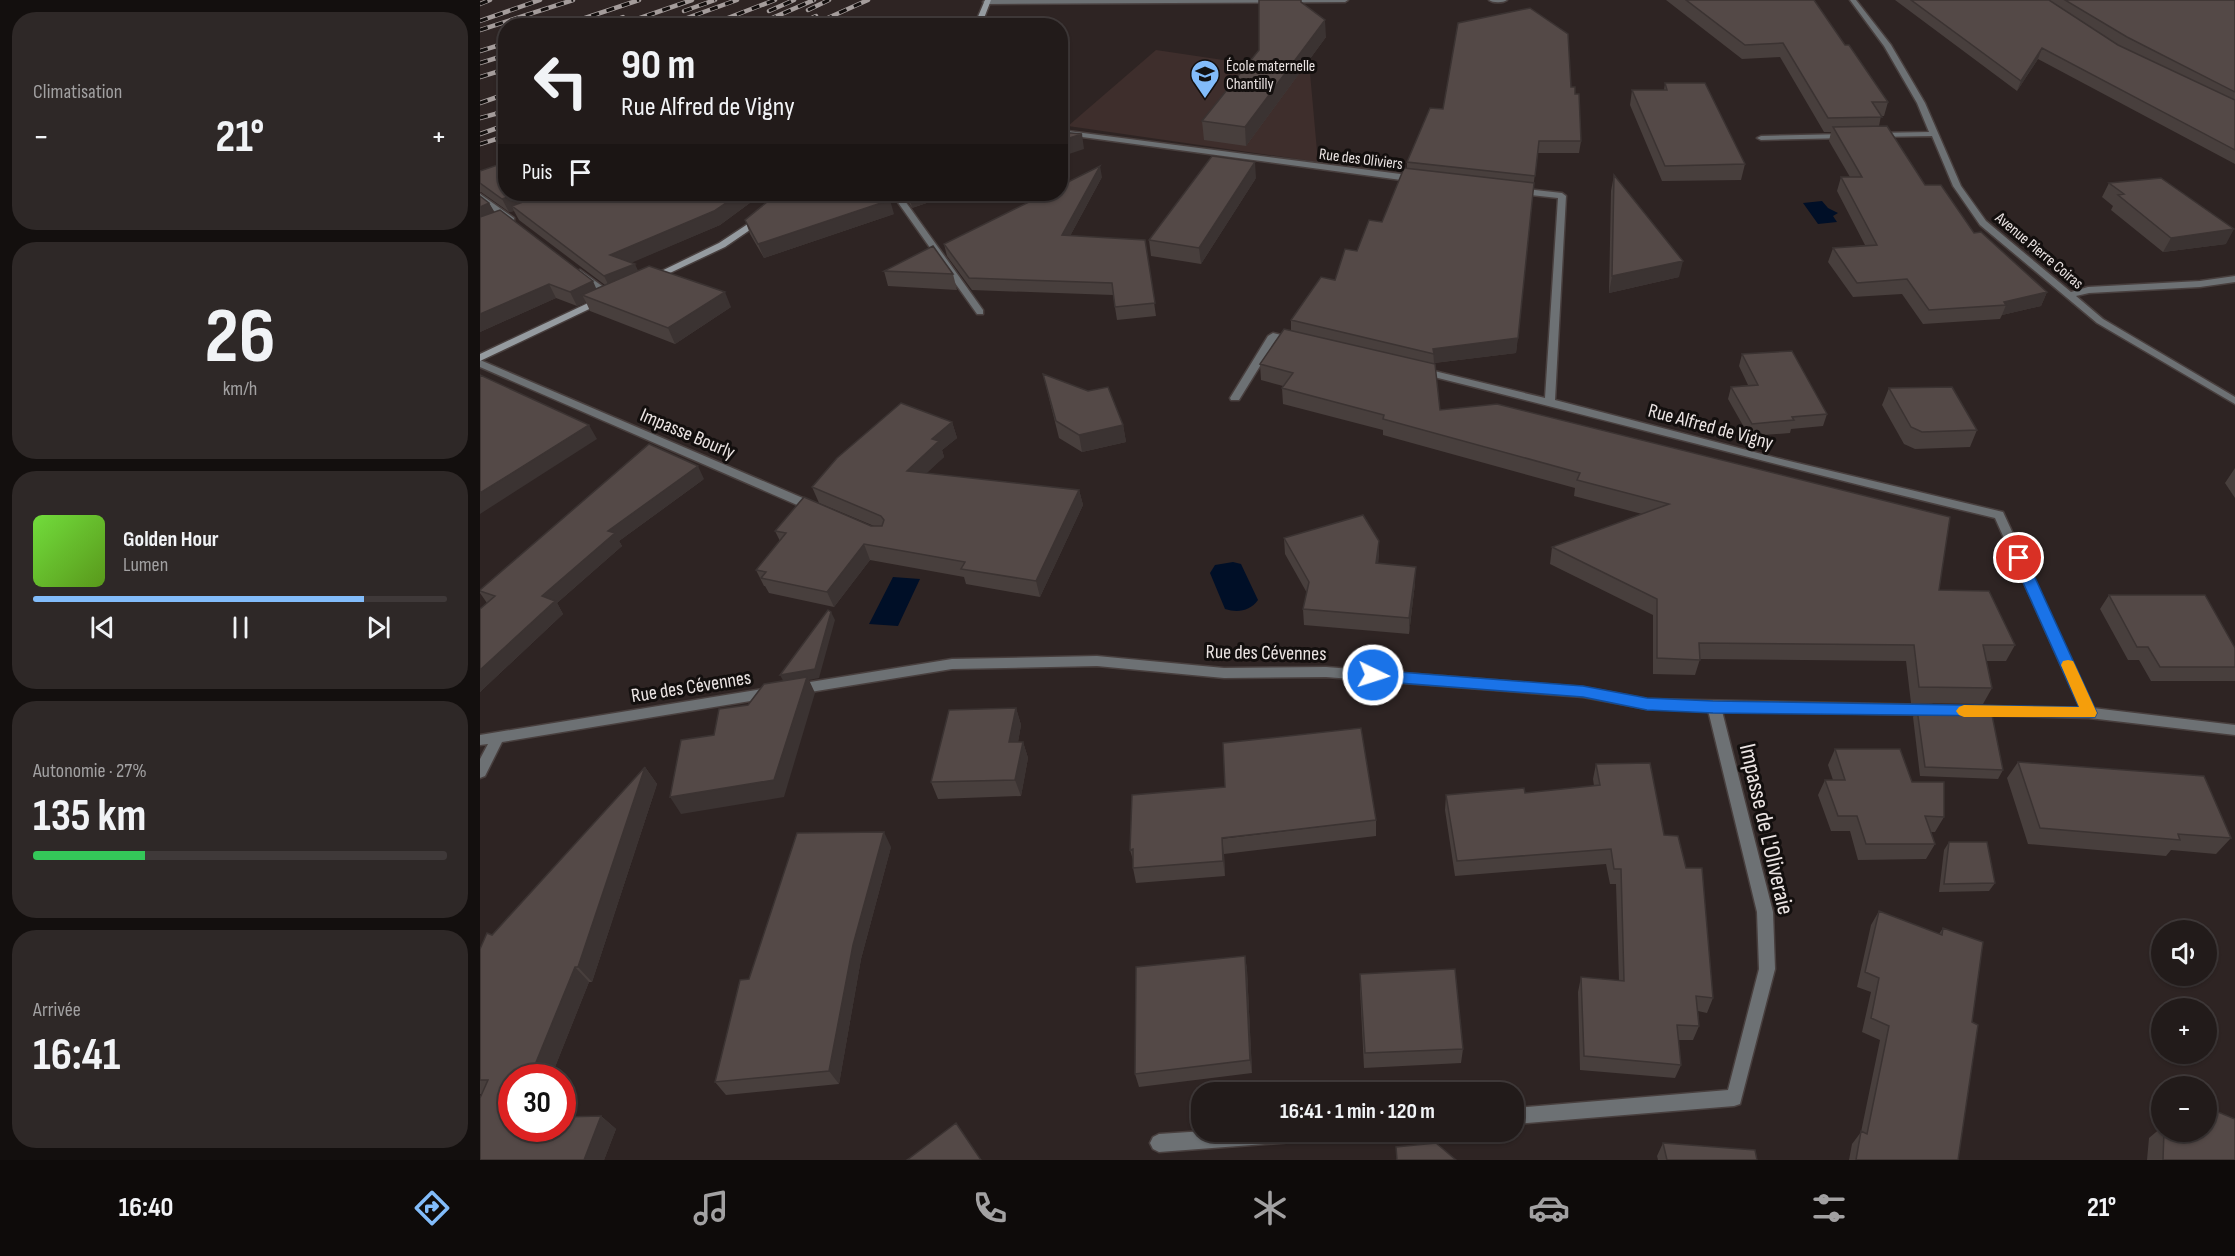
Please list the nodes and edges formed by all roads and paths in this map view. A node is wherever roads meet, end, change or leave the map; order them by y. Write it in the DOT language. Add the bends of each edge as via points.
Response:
graph roads {
  1 [pos="1345,0"];
  2 [pos="1492,0"];
  3 [pos="1504,0"];
  4 [pos="1853,0"];
  5 [pos="987,1"];
  6 [pos="980,18"];
  7 [pos="1068,133"];
  8 [pos="1935,134"];
  9 [pos="1853,136"];
  10 [pos="1864,136"];
  11 [pos="1761,138"];
  12 [pos="1421,180"];
  13 [pos="1503,189"];
  14 [pos="480,197"];
  15 [pos="901,201"];
  16 [pos="767,213"];
  17 [pos="517,214"];
  18 [pos="503,220"];
  19 [pos="516,224"];
  20 [pos="570,265"];
  21 [pos="2235,279"];
  22 [pos="642,282"];
  23 [pos="621,291"];
  24 [pos="2071,295"];
  25 [pos="610,296"];
  26 [pos="980,312"];
  27 [pos="1308,344"];
  28 [pos="480,360"];
  29 [pos="1412,369"];
  30 [pos="1235,398"];
  31 [pos="2235,401"];
  32 [pos="1550,402"];
  33 [pos="828,513"];
  34 [pos="1713,707"];
  35 [pos="2089,713"];
  36 [pos="2235,730"];
  37 [pos="498,737"];
  38 [pos="480,740"];
  39 [pos="480,772"];
  40 [pos="1524,1115"];
  41 [pos="1191,1141"];
  42 [pos="1159,1143"];
  1 -- 5 [label="street"];
  2 -- 3 [label="street"];
  4 -- 8 [label="street, Avenue Pierre Coiras" via="1893,54"];
  5 -- 6 [label="street"];
  7 -- 12 [label="street, Rue des Oliviers"];
  8 -- 10 [label="street"];
  8 -- 24 [label="street, Avenue Pierre Coiras" via="1957,186 1983,223"];
  9 -- 11 [label="street"];
  13 -- 32 [label="street" via="1562,196"];
  14 -- 18 [label="street"];
  15 -- 26 [label="street"];
  16 -- 22 [label="street" via="743,234"];
  17 -- 18 [label="street"];
  18 -- 19 [label="street"];
  20 -- 25 [label="street"];
  21 -- 24 [label="street" via="2088,290"];
  23 -- 25 [label="street"];
  24 -- 31 [label="street, Avenue Pierre Coiras" via="2100,321"];
  25 -- 28 [label="street"];
  27 -- 30 [label="street" via="1274,336"];
  28 -- 33 [label="street, Impasse Bourly"];
  29 -- 32 [label="street, Rue Alfred de Vigny"];
  32 -- 35 [label="street, Rue Alfred de Vigny" via="1999,515"];
  34 -- 35 [label="street, Rue des Cévennes"];
  34 -- 37 [label="street, Rue des Cévennes" via="1647,704 1583,692 1326,672 1224,673 1097,661 952,664"];
  34 -- 40 [label="street, Impasse de L'Oliveraie" via="1766,912 1767,969 1734,1098"];
  35 -- 36 [label="street, Rue des Cévennes"];
  37 -- 38 [label="street, Rue des Cévennes"];
  37 -- 39 [label="street"];
  41 -- 42 [label="street"];
}
